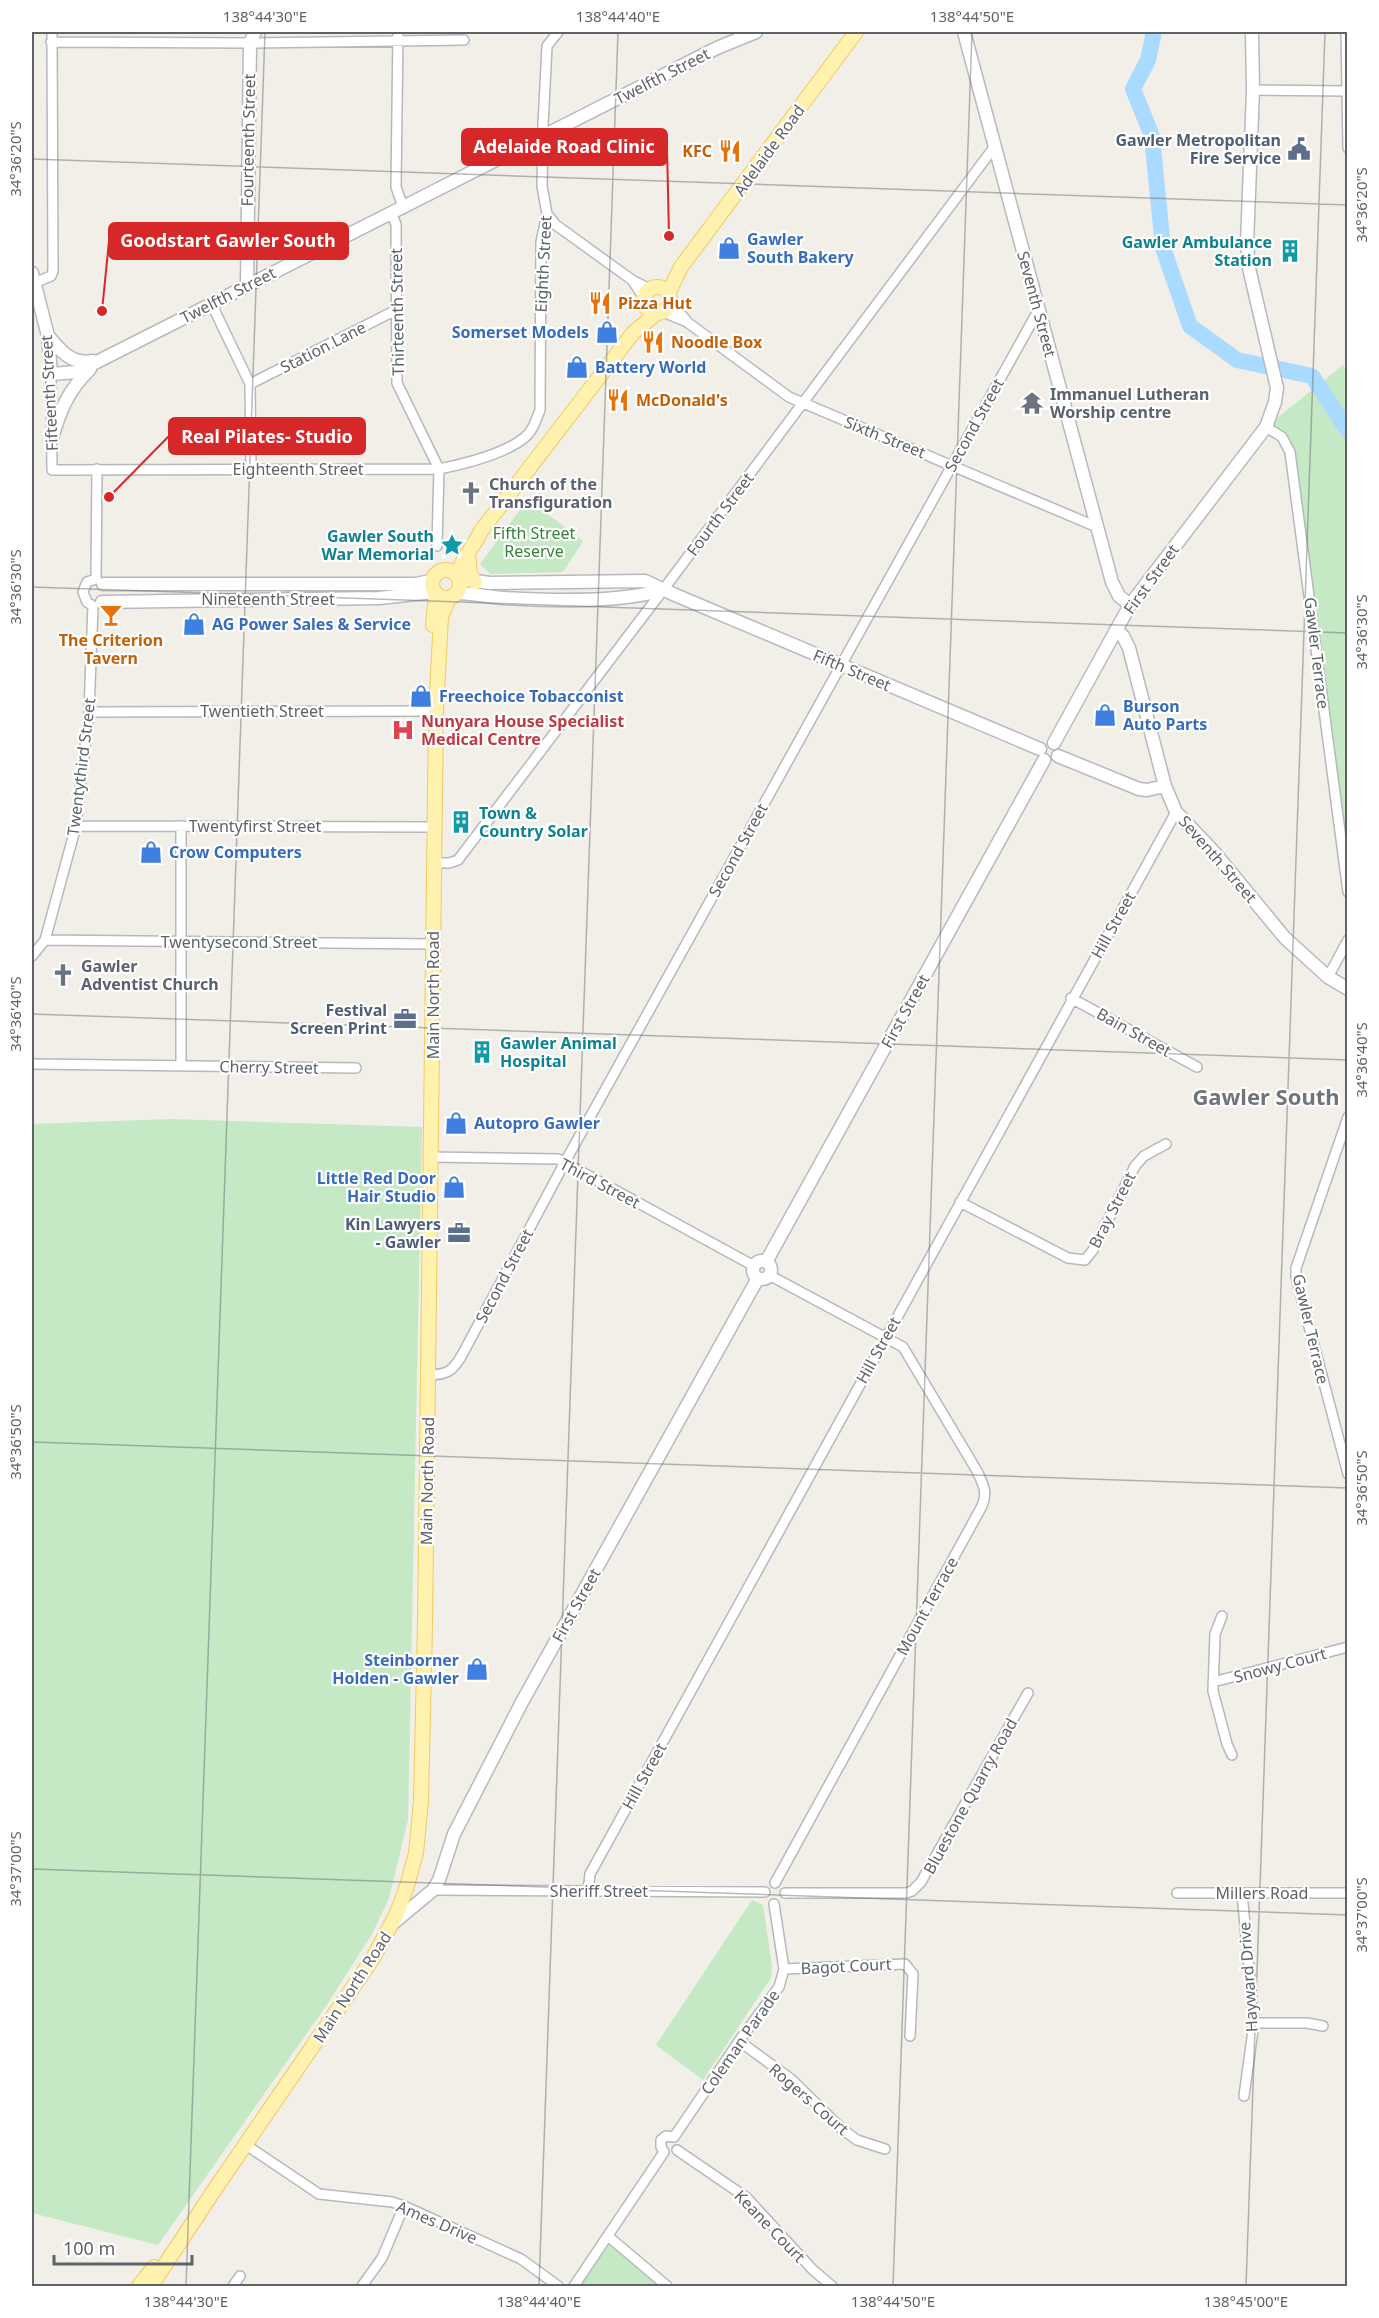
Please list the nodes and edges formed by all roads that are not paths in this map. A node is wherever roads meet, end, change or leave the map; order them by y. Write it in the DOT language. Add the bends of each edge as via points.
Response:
graph roads {
  1 [pos="52,32"];
  2 [pos="558,32"];
  3 [pos="756,32"];
  4 [pos="856,32"];
  5 [pos="964,32"];
  6 [pos="1252,32"];
  7 [pos="1346,32"];
  8 [pos="741,34"];
  9 [pos="398,36"];
  10 [pos="252,37"];
  11 [pos="464,40"];
  12 [pos="51,42"];
  13 [pos="1253,90"];
  14 [pos="1347,91"];
  15 [pos="542,137"];
  16 [pos="995,146"];
  17 [pos="1347,148"];
  18 [pos="403,207"];
  19 [pos="391,213"];
  20 [pos="547,214"];
  21 [pos="33,278"];
  22 [pos="247,285"];
  23 [pos="657,300"];
  24 [pos="211,303"];
  25 [pos="1039,309"];
  26 [pos="396,310"];
  27 [pos="48,336"];
  28 [pos="100,359"];
  29 [pos="51,374"];
  30 [pos="250,384"];
  31 [pos="802,403"];
  32 [pos="1266,427"];
  33 [pos="533,428"];
  34 [pos="52,438"];
  35 [pos="952,465"];
  36 [pos="97,469"];
  37 [pos="251,469"];
  38 [pos="439,469"];
  39 [pos="52,470"];
  40 [pos="1098,527"];
  41 [pos="481,531"];
  42 [pos="437,546"];
  43 [pos="468,554"];
  44 [pos="99,582"];
  45 [pos="476,582"];
  46 [pos="446,585"];
  47 [pos="663,590"];
  48 [pos="98,604"];
  49 [pos="1130,605"];
  50 [pos="1116,630"];
  51 [pos="841,665"];
  52 [pos="436,711"];
  53 [pos="89,712"];
  54 [pos="1054,743"];
  55 [pos="1042,754"];
  56 [pos="1058,756"];
  57 [pos="1165,786"];
  58 [pos="1176,812"];
  59 [pos="76,826"];
  60 [pos="181,826"];
  61 [pos="434,827"];
  62 [pos="433,863"];
  63 [pos="1347,892"];
  64 [pos="45,940"];
  65 [pos="1347,940"];
  66 [pos="181,941"];
  67 [pos="433,944"];
  68 [pos="32,956"];
  69 [pos="1328,976"];
  70 [pos="1347,989"];
  71 [pos="1071,998"];
  72 [pos="32,1064"];
  73 [pos="181,1065"];
  74 [pos="1197,1067"];
  75 [pos="356,1068"];
  76 [pos="1347,1117"];
  77 [pos="1166,1144"];
  78 [pos="431,1157"];
  79 [pos="565,1162"];
  80 [pos="960,1202"];
  81 [pos="762,1270"];
  82 [pos="886,1336"];
  83 [pos="428,1375"];
  84 [pos="1347,1474"];
  85 [pos="1222,1616"];
  86 [pos="1347,1647"];
  87 [pos="1213,1682"];
  88 [pos="1028,1693"];
  89 [pos="1232,1755"];
  90 [pos="775,1883"];
  91 [pos="434,1890"];
  92 [pos="588,1891"];
  93 [pos="765,1892"];
  94 [pos="785,1893"];
  95 [pos="1177,1893"];
  96 [pos="1242,1893"];
  97 [pos="1347,1893"];
  98 [pos="774,1904"];
  99 [pos="390,1926"];
  100 [pos="784,1969"];
  101 [pos="1254,2023"];
  102 [pos="1323,2026"];
  103 [pos="910,2036"];
  104 [pos="739,2041"];
  105 [pos="1244,2096"];
  106 [pos="674,2137"];
  107 [pos="246,2145"];
  108 [pos="885,2149"];
  109 [pos="676,2150"];
  110 [pos="664,2152"];
  111 [pos="213,2192"];
  112 [pos="404,2206"];
  113 [pos="609,2237"];
  114 [pos="240,2276"];
  115 [pos="140,2286"];
  116 [pos="151,2286"];
  117 [pos="233,2286"];
  118 [pos="362,2286"];
  119 [pos="558,2286"];
  120 [pos="574,2286"];
  121 [pos="667,2286"];
  122 [pos="832,2286"];
  1 -- 12 [label="street"];
  2 -- 15 [label="street, Eighth Street" via="547,46"];
  3 -- 8 [label="street, Twelfth Street"];
  4 -- 23 [label="main road, Adelaide Road"];
  5 -- 16 [label="street, Seventh Street"];
  6 -- 13 [label="street, First Street"];
  7 -- 14 [label="street"];
  8 -- 15 [label="street, Twelfth Street"];
  9 -- 10 [label="street"];
  9 -- 11 [label="street"];
  9 -- 18 [label="street" via="396,187"];
  10 -- 12 [label="street"];
  10 -- 22 [label="street, Fourteenth Street"];
  12 -- 21 [label="street, Fifteenth Street" via="53,271 51,276"];
  13 -- 14 [label="street"];
  13 -- 32 [label="street, First Street" via="1247,244 1249,268 1275,374 1275,402"];
  14 -- 17 [label="street"];
  15 -- 18 [label="street, Twelfth Street"];
  15 -- 20 [label="street, Eighth Street" via="542,186"];
  16 -- 25 [label="street, Seventh Street"];
  16 -- 31 [label="street, Fourth Street"];
  18 -- 19 [label="street, Twelfth Street"];
  19 -- 22 [label="street, Twelfth Street"];
  19 -- 26 [label="street, Thirteenth Street" via="396,224"];
  20 -- 23 [label="street" via="556,225"];
  20 -- 33 [label="street, Eighth Street" via="541,242 540,410"];
  21 -- 27 [label="street, Fifteenth Street"];
  22 -- 24 [label="street, Twelfth Street"];
  23 -- 31 [label="street, Sixth Street"];
  23 -- 41 [label="main road, Adelaide Road"];
  24 -- 28 [label="street, Twelfth Street"];
  24 -- 30 [label="street"];
  25 -- 35 [label="street, Second Street"];
  25 -- 40 [label="street, Seventh Street"];
  26 -- 30 [label="street, Station Lane"];
  26 -- 38 [label="street, Thirteenth Street" via="397,383"];
  27 -- 28 [label="street" via="68,358 82,363"];
  27 -- 29 [label="street, Fifteenth Street"];
  28 -- 29 [label="street, Twelfth Street" via="78,372"];
  28 -- 34 [label="street" via="74,385"];
  29 -- 34 [label="street, Fifteenth Street"];
  30 -- 37 [label="street"];
  31 -- 35 [label="street, Sixth Street"];
  31 -- 47 [label="street, Fourth Street"];
  32 -- 49 [label="street, First Street"];
  32 -- 63 [label="street, Gawler Terrace" via="1282,436 1290,452"];
  33 -- 38 [label="street, Eighteenth Street" via="525,438 506,448"];
  34 -- 39 [label="street, Fifteenth Street"];
  35 -- 40 [label="street, Sixth Street"];
  35 -- 51 [label="street, Second Street"];
  36 -- 37 [label="street, Eighteenth Street"];
  36 -- 39 [label="street, Eighteenth Street"];
  36 -- 44 [label="street"];
  37 -- 38 [label="street, Eighteenth Street"];
  38 -- 42 [label="street, Thirteenth Street"];
  40 -- 49 [label="street, Seventh Street" via="1112,582 1119,596"];
  41 -- 43 [label="main road, Adelaide Road"];
  41 -- 46 [label="main road, Adelaide Road" via="467,543"];
  43 -- 45 [label="main road" via="470,574"];
  43 -- 46 [label="main road, Adelaide Road"];
  44 -- 46 [label="street, Nineteenth Street"];
  44 -- 48 [label="street" via="105,593"];
  44 -- 48 [label="street" via="87,582 83,592 87,602"];
  45 -- 46 [label="street, Fifth Street"];
  45 -- 47 [label="street, Fifth Street" via="645,581"];
  46 -- 47 [label="street" via="502,598 637,597"];
  46 -- 48 [label="street, Nineteenth Street" via="379,598"];
  46 -- 52 [label="main road, Adelaide Road" via="433,620"];
  47 -- 51 [label="street, Fifth Street"];
  47 -- 62 [label="street, Fourth Street" via="458,860"];
  48 -- 53 [label="street, Twentythird Street"];
  49 -- 50 [label="street, First Street"];
  50 -- 54 [label="street, First Street"];
  50 -- 57 [label="street, Seventh Street" via="1129,648"];
  51 -- 55 [label="street, Fifth Street"];
  51 -- 79 [label="street, Second Street"];
  52 -- 53 [label="street, Twentieth Street"];
  52 -- 61 [label="main road, Main North Road"];
  53 -- 59 [label="street, Twentythird Street"];
  54 -- 55 [label="street" via="1045,743"];
  54 -- 56 [label="street"];
  55 -- 56 [label="street" via="1050,761"];
  55 -- 81 [label="street, First Street"];
  56 -- 57 [label="street" via="1139,789"];
  57 -- 58 [label="street, Seventh Street"];
  58 -- 69 [label="street, Seventh Street" via="1285,938"];
  58 -- 71 [label="street, Hill Street"];
  59 -- 60 [label="street, Twentyfirst Street"];
  59 -- 64 [label="street, Twentythird Street"];
  60 -- 61 [label="street, Twentyfirst Street"];
  60 -- 66 [label="street"];
  61 -- 62 [label="main road, Main North Road"];
  62 -- 67 [label="main road, Main North Road"];
  64 -- 66 [label="street, Twentysecond Street"];
  64 -- 68 [label="street, Twentythird Street"];
  65 -- 69 [label="street"];
  66 -- 67 [label="street, Twentysecond Street"];
  66 -- 73 [label="street"];
  67 -- 78 [label="main road, Main North Road"];
  69 -- 70 [label="street, Seventh Street"];
  71 -- 74 [label="street, Bain Street"];
  71 -- 80 [label="street, Hill Street"];
  72 -- 73 [label="street, Cherry Street"];
  73 -- 75 [label="street, Cherry Street"];
  76 -- 84 [label="street, Gawler Terrace" via="1296,1268"];
  77 -- 80 [label="street, Bray Street" via="1135,1166 1094,1250 1085,1260 1068,1258"];
  78 -- 79 [label="street, Third Street"];
  78 -- 83 [label="main road, Main North Road"];
  79 -- 81 [label="street, Third Street"];
  79 -- 83 [label="street, Second Street" via="455,1367 448,1373"];
  80 -- 82 [label="street, Hill Street"];
  81 -- 82 [label="street, Third Street"];
  81 -- 91 [label="street, First Street" via="522,1702 454,1834"];
  82 -- 90 [label="street, Mount Terrace" via="903,1347 977,1471 986,1495"];
  82 -- 92 [label="street, Hill Street" via="590,1875"];
  83 -- 99 [label="main road, Main North Road" via="421,1810 412,1870"];
  85 -- 87 [label="street, Snowy Court" via="1215,1634"];
  86 -- 87 [label="street, Snowy Court"];
  87 -- 89 [label="street, Snowy Court"];
  88 -- 94 [label="street, Bluestone Quarry Road" via="912,1892"];
  90 -- 93 [label="street"];
  90 -- 94 [label="street"];
  91 -- 92 [label="street, Sheriff Street"];
  91 -- 99 [label="street"];
  92 -- 93 [label="street, Sheriff Street"];
  93 -- 98 [label="street" via="767,1900"];
  94 -- 98 [label="street" via="782,1902"];
  95 -- 96 [label="street, Millers Road"];
  96 -- 97 [label="street, Millers Road"];
  96 -- 101 [label="street, Hayward Drive"];
  98 -- 100 [label="street, Coleman Parade"];
  99 -- 107 [label="main road, Main North Road" via="361,1978"];
  100 -- 103 [label="street, Bagot Court" via="905,1964 913,1974"];
  100 -- 104 [label="street, Coleman Parade" via="779,1987"];
  101 -- 102 [label="street"];
  101 -- 105 [label="street, Hayward Drive"];
  104 -- 106 [label="street, Coleman Parade"];
  104 -- 108 [label="street, Rogers Court" via="791,2079 842,2129 857,2140"];
  106 -- 109 [label="street" via="678,2141"];
  106 -- 110 [label="street" via="661,2140"];
  107 -- 111 [label="main road, Main North Road"];
  107 -- 112 [label="street, Ames Drive" via="319,2194"];
  109 -- 110 [label="street"];
  109 -- 122 [label="street, Keane Court" via="747,2198"];
  110 -- 113 [label="street"];
  111 -- 115 [label="main road, Main North Road"];
  111 -- 116 [label="main road, Main North Road"];
  112 -- 118 [label="street" via="382,2258"];
  112 -- 119 [label="street, Ames Drive" via="521,2259"];
  113 -- 120 [label="street"];
  113 -- 121 [label="street"];
  114 -- 117 [label="street"];
}
